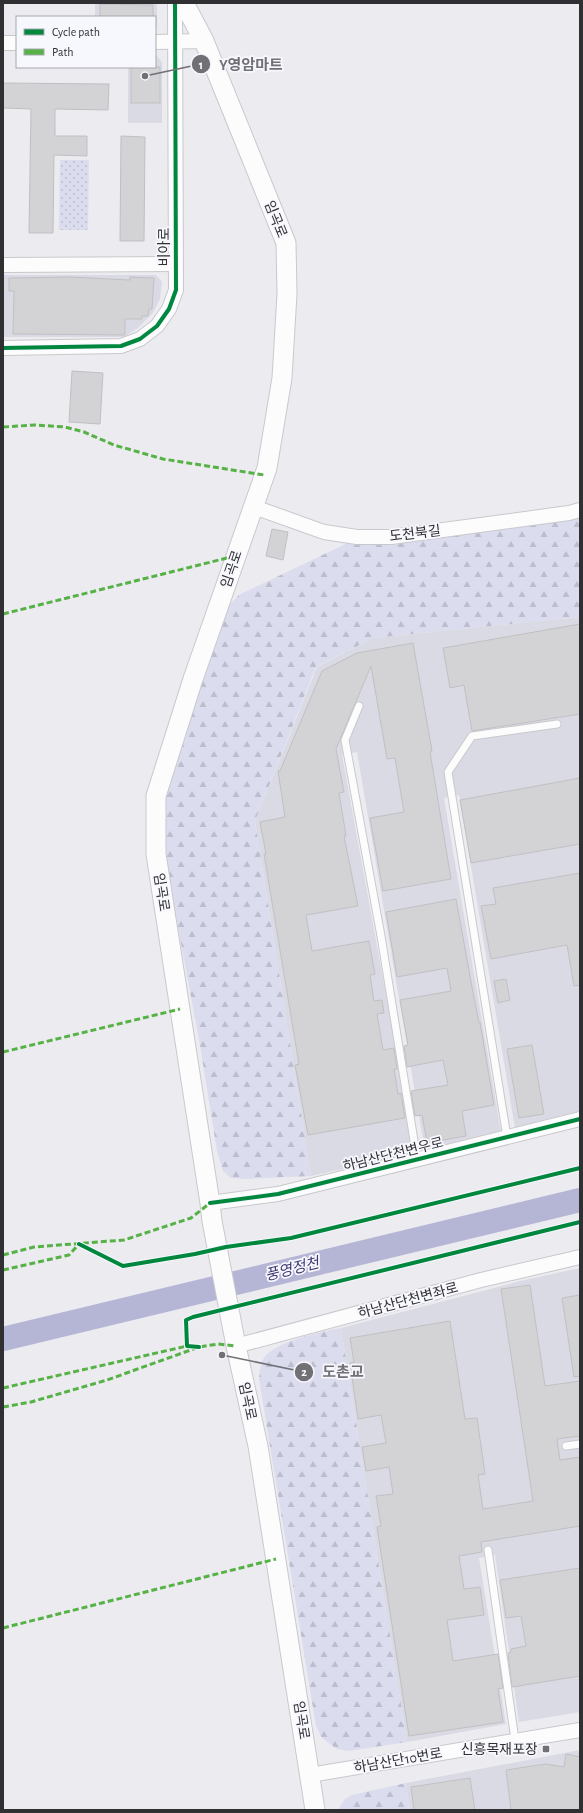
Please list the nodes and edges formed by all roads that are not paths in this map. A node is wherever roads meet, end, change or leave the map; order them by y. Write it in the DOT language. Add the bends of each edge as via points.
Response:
graph roads {
  1 [pos="175,3"];
  2 [pos="184,3"];
  3 [pos="176,41"];
  4 [pos="204,41"];
  5 [pos="156,42"];
  6 [pos="3,43"];
  7 [pos="16,43"];
  8 [pos="175,264"];
  9 [pos="3,265"];
  10 [pos="3,348"];
  11 [pos="254,507"];
  12 [pos="580,510"];
  13 [pos="359,706"];
  14 [pos="557,724"];
  15 [pos="580,1119"];
  16 [pos="507,1137"];
  17 [pos="417,1159"];
  18 [pos="210,1203"];
  19 [pos="580,1256"];
  20 [pos="234,1337"];
  21 [pos="580,1444"];
  22 [pos="566,1446"];
  23 [pos="488,1550"];
  24 [pos="580,1730"];
  25 [pos="515,1740"];
  26 [pos="310,1775"];
  27 [pos="315,1810"];
  1 -- 3 [label="street, 비아로"];
  2 -- 4 [label="main road, 임곡로"];
  3 -- 4 [label="street"];
  3 -- 5 [label="street"];
  3 -- 8 [label="street, 비아로"];
  4 -- 11 [label="main road, 임곡로" via="286,243 287,294 282,378 267,468"];
  6 -- 7 [label="street"];
  8 -- 9 [label="street, 비아로"];
  8 -- 10 [label="street, 비아로" via="176,290 169,309 157,326 140,339 121,346"];
  11 -- 12 [label="street, 도천북길" via="324,532 357,537 391,537"];
  11 -- 18 [label="main road, 임곡로" via="192,679 156,796 156,854"];
  13 -- 17 [label="lane" via="345,740 381,936"];
  14 -- 16 [label="lane" via="472,736 448,772"];
  15 -- 16 [label="street, 하남산단천변우로"];
  16 -- 17 [label="street, 하남산단천변우로"];
  17 -- 18 [label="street, 하남산단천변우로" via="278,1194"];
  18 -- 20 [label="main road, 임곡로"];
  19 -- 20 [label="street, 하남산단천변좌로"];
  20 -- 26 [label="main road, 임곡로" via="258,1446"];
  21 -- 22 [label="lane"];
  23 -- 25 [label="lane"];
  24 -- 25 [label="street, 하남산단10번로"];
  25 -- 26 [label="street, 하남산단10번로"];
  26 -- 27 [label="main road, 임곡로"];
}
